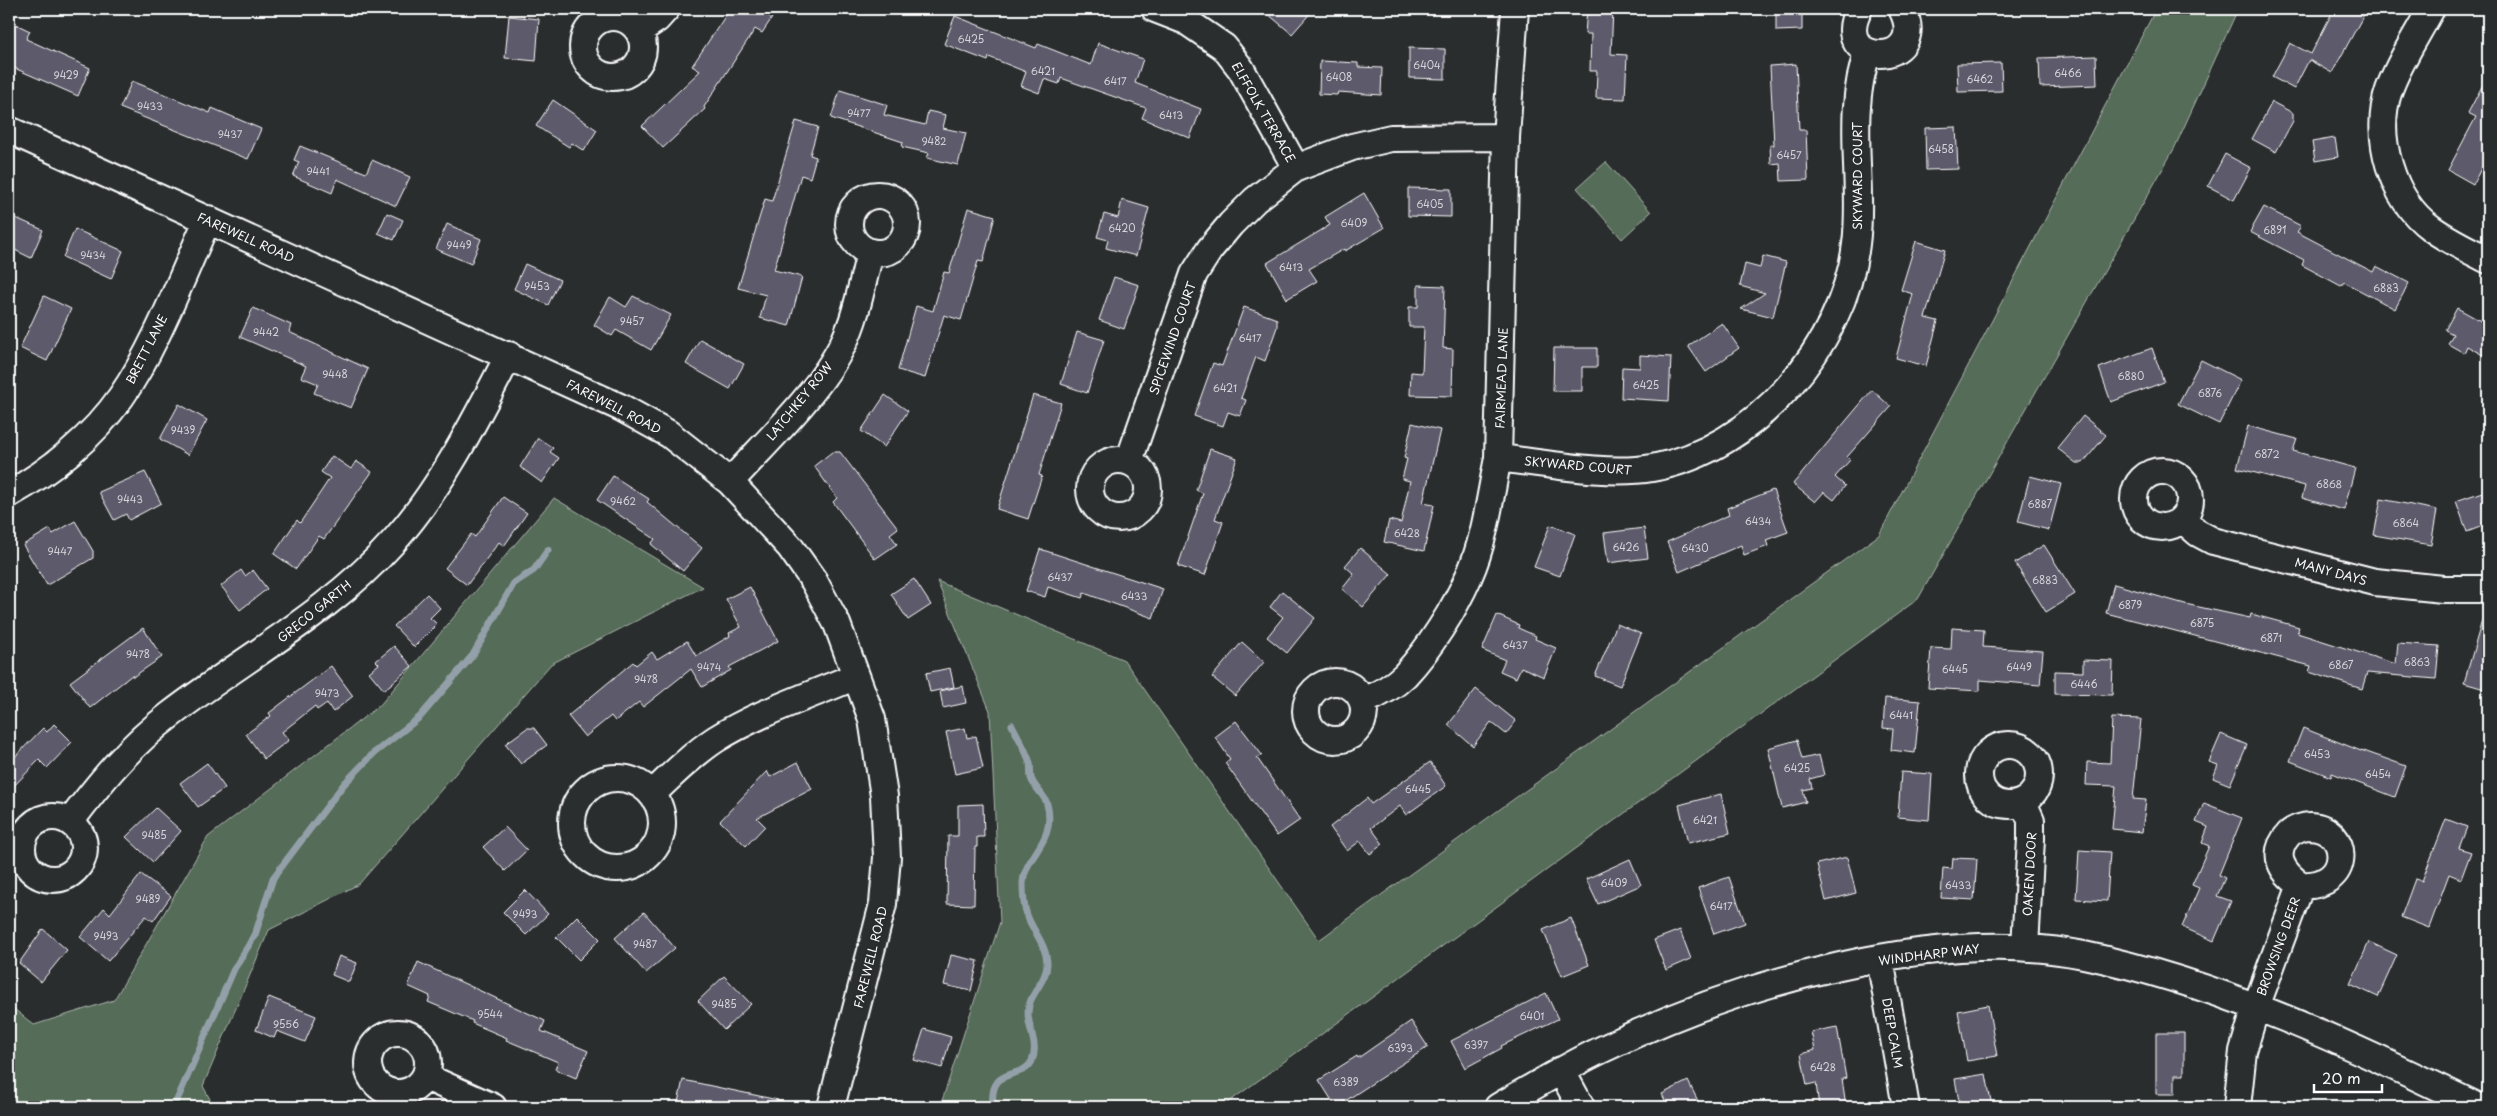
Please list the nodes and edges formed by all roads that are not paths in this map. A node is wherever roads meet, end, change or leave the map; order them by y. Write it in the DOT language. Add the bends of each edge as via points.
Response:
graph roads {
  1 [pos="666,9"];
  2 [pos="1155,9"];
  3 [pos="1516,9"];
  4 [pos="1858,9"];
  5 [pos="1902,9"];
  6 [pos="2431,9"];
  7 [pos="638,31"];
  8 [pos="1868,52"];
  9 [pos="9,130"];
  10 [pos="1506,137"];
  11 [pos="1296,168"];
  12 [pos="208,219"];
  13 [pos="870,253"];
  14 [pos="2488,260"];
  15 [pos="509,355"];
  16 [pos="1498,458"];
  17 [pos="1129,461"];
  18 [pos="730,482"];
  19 [pos="9,494"];
  20 [pos="2183,520"];
  21 [pos="2488,590"];
  22 [pos="856,676"];
  23 [pos="1363,701"];
  24 [pos="652,794"];
  25 [pos="2023,802"];
  26 [pos="70,822"];
  27 [pos="2301,885"];
  28 [pos="2025,947"];
  29 [pos="1880,959"];
  30 [pos="2256,1007"];
  31 [pos="1561,1070"];
  32 [pos="426,1076"];
  33 [pos="493,1107"];
  34 [pos="831,1107"];
  35 [pos="1498,1107"];
  36 [pos="1581,1107"];
  37 [pos="1906,1107"];
  38 [pos="2237,1107"];
  39 [pos="2479,1107"];
  1 -- 7 [label="street"];
  2 -- 11 [label="street, ELFFOLK TERRACE" via="1186,21 1224,47 1241,69"];
  3 -- 10 [label="street, FAIRMEAD LANE"];
  4 -- 8 [label="street" via="1852,22 1853,34 1858,44"];
  5 -- 8 [label="street" via="1908,20 1908,33 1901,46 1889,54"];
  6 -- 14 [label="street" via="2389,90 2383,133 2387,154 2402,196 2416,214 2431,228"];
  8 -- 16 [label="street, SKYWARD COURT" via="1856,101 1859,212 1851,271 1825,336 1786,390 1763,412 1706,450 1654,468 1604,469"];
  9 -- 12 [label="street, FAREWELL ROAD"];
  10 -- 11 [label="street, SPICEWIND COURT" via="1391,138 1352,147"];
  10 -- 16 [label="street, FAIRMEAD LANE"];
  11 -- 17 [label="street, SPICEWIND COURT" via="1255,200 1231,224 1194,274"];
  12 -- 15 [label="street, FAREWELL ROAD"];
  12 -- 19 [label="street, BRETT LANE" via="142,362 121,397 99,425 74,448"];
  13 -- 18 [label="street, LATCHKEY ROW" via="843,344 828,369"];
  15 -- 18 [label="street, FAREWELL ROAD" via="622,408 669,434"];
  15 -- 26 [label="street, GRECO GARTH" via="454,459 393,542 284,637 170,715 131,748 100,780"];
  16 -- 23 [label="street, FAIRMEAD LANE" via="1482,537 1469,576 1452,608 1404,676 1382,693"];
  18 -- 22 [label="street, FAREWELL ROAD" via="790,547 814,581 837,624"];
  20 -- 21 [label="street, MANY DAYS" via="2213,541 2375,582 2443,590"];
  22 -- 24 [label="street" via="757,717 716,740"];
  22 -- 34 [label="street, FAREWELL ROAD" via="872,719 881,769 887,857 884,904"];
  25 -- 28 [label="street, OAKEN DOOR" via="2031,820"];
  27 -- 30 [label="street, BROWSING DEER"];
  28 -- 29 [label="street, WINDHARP WAY" via="1970,947"];
  28 -- 30 [label="street, WINDHARP WAY" via="2083,955 2138,968"];
  29 -- 31 [label="street, WINDHARP WAY" via="1802,975 1743,993 1652,1027"];
  29 -- 37 [label="street, DEEP CALM"];
  30 -- 38 [label="street, BROWSING DEER" via="2243,1050"];
  30 -- 39 [label="street, WINDHARP WAY" via="2350,1044"];
  31 -- 35 [label="street, WINDHARP WAY"];
  31 -- 36 [label="street"];
  32 -- 33 [label="street"];
}
